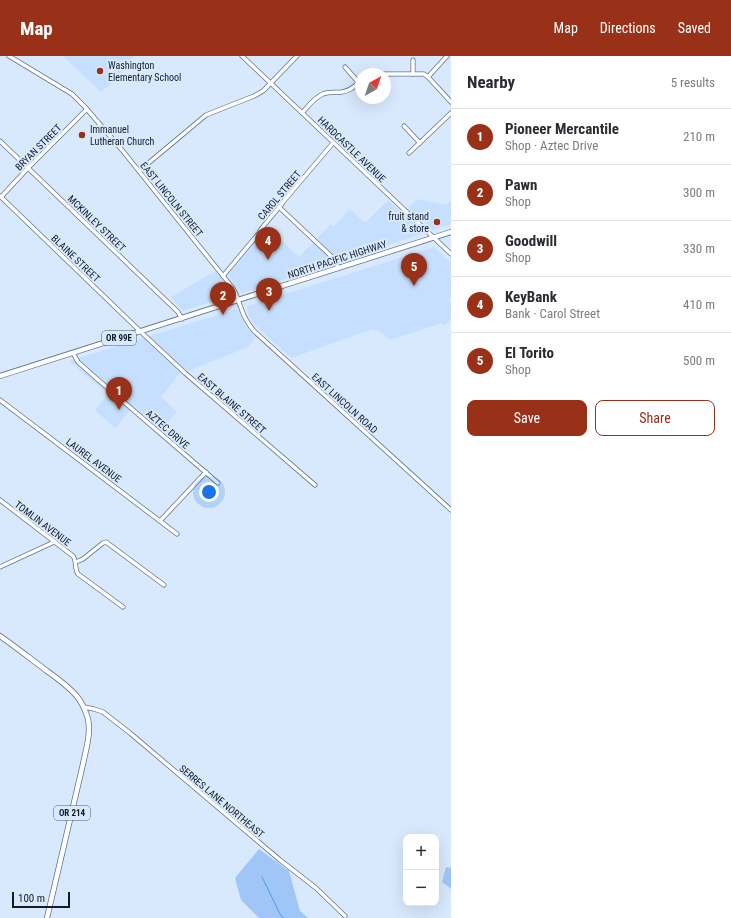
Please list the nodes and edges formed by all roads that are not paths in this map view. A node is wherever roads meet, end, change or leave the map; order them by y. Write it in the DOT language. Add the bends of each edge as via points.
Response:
graph roads {
  1 [pos="9,56"];
  2 [pos="242,56"];
  3 [pos="297,56"];
  4 [pos="447,56"];
  5 [pos="413,60"];
  6 [pos="344,67"];
  7 [pos="391,74"];
  8 [pos="413,74"];
  9 [pos="355,77"];
  10 [pos="428,77"];
  11 [pos="271,83"];
  12 [pos="355,86"];
  13 [pos="451,102"];
  14 [pos="87,109"];
  15 [pos="302,113"];
  16 [pos="451,113"];
  17 [pos="404,126"];
  18 [pos="0,141"];
  19 [pos="334,143"];
  20 [pos="420,143"];
  21 [pos="409,154"];
  22 [pos="28,168"];
  23 [pos="139,171"];
  24 [pos="0,197"];
  25 [pos="279,207"];
  26 [pos="451,232"];
  27 [pos="433,238"];
  28 [pos="451,254"];
  29 [pos="338,268"];
  30 [pos="223,276"];
  31 [pos="239,300"];
  32 [pos="182,319"];
  33 [pos="141,332"];
  34 [pos="73,353"];
  35 [pos="0,376"];
  36 [pos="0,400"];
  37 [pos="206,472"];
  38 [pos="218,483"];
  39 [pos="315,485"];
  40 [pos="0,500"];
  41 [pos="451,510"];
  42 [pos="160,521"];
  43 [pos="177,534"];
  44 [pos="54,541"];
  45 [pos="76,562"];
  46 [pos="0,567"];
  47 [pos="164,585"];
  48 [pos="123,608"];
  49 [pos="0,636"];
  50 [pos="84,707"];
  51 [pos="345,916"];
  52 [pos="47,918"];
  1 -- 14 [label="street, EAST LINCOLN STREET" via="72,94"];
  2 -- 11 [label="street, HARDCASTLE AVENUE"];
  3 -- 11 [label="street"];
  4 -- 10 [label="street"];
  5 -- 8 [label="street"];
  6 -- 9 [label="street"];
  7 -- 8 [label="street"];
  8 -- 10 [label="street"];
  10 -- 13 [label="street"];
  11 -- 15 [label="street, HARDCASTLE AVENUE"];
  11 -- 23 [label="street" via="258,94 206,115"];
  12 -- 15 [label="street" via="344,92 321,95"];
  14 -- 22 [label="street, BRYAN STREET"];
  14 -- 23 [label="street, EAST LINCOLN STREET"];
  15 -- 19 [label="street, HARDCASTLE AVENUE"];
  16 -- 20 [label="street"];
  17 -- 20 [label="street"];
  18 -- 22 [label="street, MCKINLEY STREET"];
  19 -- 25 [label="street, CAROL STREET"];
  19 -- 27 [label="street, HARDCASTLE AVENUE"];
  20 -- 21 [label="street"];
  22 -- 24 [label="street, BRYAN STREET"];
  22 -- 32 [label="street, MCKINLEY STREET" via="178,312"];
  23 -- 30 [label="street, EAST LINCOLN STREET"];
  24 -- 33 [label="street, BLAINE STREET"];
  25 -- 29 [label="street" via="333,259"];
  25 -- 30 [label="street, CAROL STREET"];
  26 -- 27 [label="main road, NORTH PACIFIC HIGHWAY / OR 99E"];
  27 -- 28 [label="street, HARDCASTLE AVENUE"];
  27 -- 29 [label="main road, NORTH PACIFIC HIGHWAY / OR 99E"];
  29 -- 31 [label="main road, NORTH PACIFIC HIGHWAY / OR 99E"];
  30 -- 31 [label="street, EAST LINCOLN STREET"];
  31 -- 32 [label="main road, NORTH PACIFIC HIGHWAY / OR 99E"];
  31 -- 41 [label="street, EAST LINCOLN ROAD" via="250,326"];
  32 -- 33 [label="main road, NORTH PACIFIC HIGHWAY / OR 99E"];
  33 -- 34 [label="main road, NORTH PACIFIC HIGHWAY / OR 99E"];
  33 -- 39 [label="street, EAST BLAINE STREET"];
  34 -- 35 [label="main road, NORTH PACIFIC HIGHWAY / OR 99E"];
  34 -- 37 [label="street, AZTEC DRIVE" via="78,362"];
  36 -- 42 [label="street, LAUREL AVENUE"];
  37 -- 38 [label="street, AZTEC DRIVE"];
  37 -- 42 [label="street"];
  40 -- 44 [label="street, TOMLIN AVENUE"];
  42 -- 43 [label="street, LAUREL AVENUE"];
  44 -- 45 [label="street, TOMLIN AVENUE" via="73,556"];
  44 -- 46 [label="street"];
  45 -- 47 [label="street" via="106,542"];
  45 -- 48 [label="street, TOMLIN AVENUE" via="76,570 80,575"];
  49 -- 50 [label="main road, OR 214" via="73,692"];
  50 -- 51 [label="street, SERRES LANE NORTHEAST" via="103,712 316,888"];
  50 -- 52 [label="main road, OR 214" via="88,723 87,745"];
}
